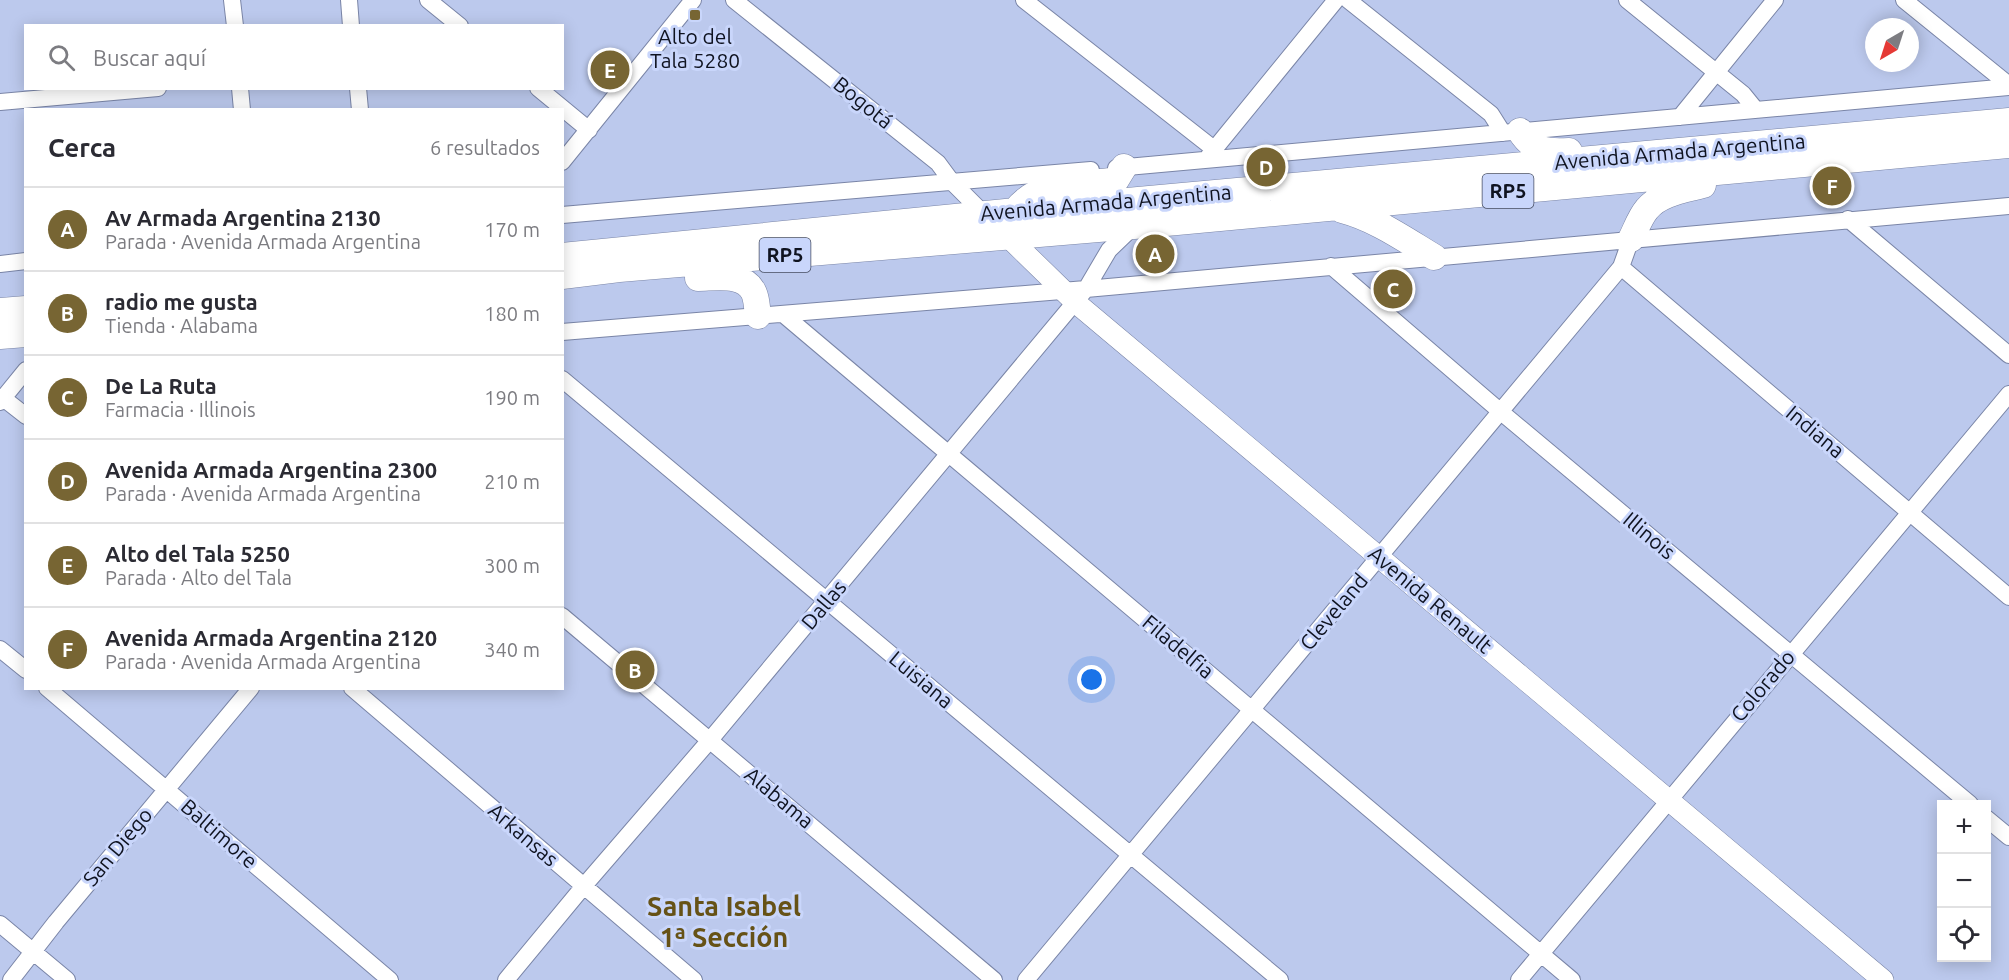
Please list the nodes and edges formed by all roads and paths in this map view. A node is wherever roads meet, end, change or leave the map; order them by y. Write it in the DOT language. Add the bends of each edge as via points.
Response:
graph roads {
  1 [pos="232,0"];
  2 [pos="349,0"];
  3 [pos="428,0"];
  4 [pos="693,0"];
  5 [pos="734,0"];
  6 [pos="1024,0"];
  7 [pos="1336,0"];
  8 [pos="1348,0"];
  9 [pos="1627,0"];
  10 [pos="1775,0"];
  11 [pos="1904,0"];
  12 [pos="235,24"];
  13 [pos="351,24"];
  14 [pos="458,24"];
  15 [pos="1716,72"];
  16 [pos="2009,86"];
  17 [pos="135,90"];
  18 [pos="240,90"];
  19 [pos="358,90"];
  20 [pos="540,90"];
  21 [pos="0,102"];
  22 [pos="242,108"];
  23 [pos="360,108"];
  24 [pos="562,108"];
  25 [pos="564,109"];
  26 [pos="1756,110"];
  27 [pos="1680,117"];
  28 [pos="2009,121"];
  29 [pos="589,130"];
  30 [pos="1512,132"];
  31 [pos="2007,146"];
  32 [pos="1692,151"];
  33 [pos="1210,155"];
  34 [pos="564,160"];
  35 [pos="1124,167"];
  36 [pos="1740,170"];
  37 [pos="952,182"];
  38 [pos="2009,206"];
  39 [pos="1330,207"];
  40 [pos="1016,211"];
  41 [pos="984,214"];
  42 [pos="564,215"];
  43 [pos="1848,219"];
  44 [pos="1134,226"];
  45 [pos="1007,236"];
  46 [pos="1631,239"];
  47 [pos="564,256"];
  48 [pos="1434,257"];
  49 [pos="24,261"];
  50 [pos="0,264"];
  51 [pos="1330,266"];
  52 [pos="1621,267"];
  53 [pos="619,269"];
  54 [pos="564,276"];
  55 [pos="1075,294"];
  56 [pos="24,309"];
  57 [pos="0,311"];
  58 [pos="783,314"];
  59 [pos="758,316"];
  60 [pos="564,332"];
  61 [pos="24,334"];
  62 [pos="0,336"];
  63 [pos="2009,355"];
  64 [pos="24,373"];
  65 [pos="0,377"];
  66 [pos="564,381"];
  67 [pos="2009,394"];
  68 [pos="2,400"];
  69 [pos="1501,412"];
  70 [pos="24,415"];
  71 [pos="948,454"];
  72 [pos="1909,512"];
  73 [pos="1379,558"];
  74 [pos="2009,597"];
  75 [pos="827,601"];
  76 [pos="564,618"];
  77 [pos="0,649"];
  78 [pos="1790,654"];
  79 [pos="24,668"];
  80 [pos="50,690"];
  81 [pos="249,690"];
  82 [pos="354,690"];
  83 [pos="1252,710"];
  84 [pos="710,740"];
  85 [pos="167,788"];
  86 [pos="1668,800"];
  87 [pos="1965,800"];
  88 [pos="1991,822"];
  89 [pos="2009,837"];
  90 [pos="1130,855"];
  91 [pos="583,887"];
  92 [pos="0,924"];
  93 [pos="33,952"];
  94 [pos="1540,954"];
  95 [pos="11,980"];
  96 [pos="67,980"];
  97 [pos="390,980"];
  98 [pos="506,980"];
  99 [pos="694,980"];
  100 [pos="994,980"];
  101 [pos="1026,980"];
  102 [pos="1280,980"];
  103 [pos="1519,980"];
  104 [pos="1572,980"];
  105 [pos="1883,980"];
  1 -- 12 [label="street"];
  2 -- 13 [label="street"];
  3 -- 14 [label="street"];
  4 -- 29 [label="street"];
  5 -- 37 [label="street, Bogotá" via="938,164"];
  6 -- 33 [label="street"];
  7 -- 33 [label="street"];
  8 -- 30 [label="street"];
  9 -- 15 [label="street"];
  10 -- 15 [label="street"];
  11 -- 16 [label="street"];
  15 -- 26 [label="street"];
  15 -- 27 [label="street"];
  16 -- 26 [label="street, Avenida Armada Argentina"];
  17 -- 21 [label="street"];
  18 -- 22 [label="street"];
  19 -- 23 [label="street"];
  20 -- 24 [label="street"];
  25 -- 29 [label="street"];
  26 -- 27 [label="street, Avenida Armada Argentina"];
  27 -- 30 [label="street, Avenida Armada Argentina"];
  28 -- 32 [label="main road, Avenida Armada Argentina / RP5"];
  29 -- 34 [label="street"];
  30 -- 32 [label="main road" via="1540,149 1553,152 1642,146"];
  30 -- 33 [label="street, Avenida Armada Argentina"];
  31 -- 36 [label="main road, Avenida Armada Argentina / RP5"];
  32 -- 40 [label="main road, Avenida Armada Argentina / RP5"];
  33 -- 35 [label="street, Avenida Armada Argentina"];
  35 -- 37 [label="street, Avenida Armada Argentina"];
  35 -- 40 [label="main road" via="1116,180 1049,187 1032,195"];
  36 -- 39 [label="main road, Avenida Armada Argentina / RP5"];
  36 -- 46 [label="main road" via="1656,201 1647,209"];
  37 -- 41 [label="street, Bogotá"];
  37 -- 42 [label="street, Avenida Armada Argentina"];
  38 -- 43 [label="street"];
  39 -- 44 [label="main road, Avenida Armada Argentina / RP5"];
  39 -- 48 [label="main road" via="1377,222"];
  40 -- 41 [label="main road, Avenida Armada Argentina / RP5"];
  41 -- 45 [label="street, Avenida Renault"];
  41 -- 47 [label="main road, Avenida Armada Argentina / RP5"];
  43 -- 46 [label="street"];
  43 -- 63 [label="street"];
  44 -- 45 [label="main road, Avenida Armada Argentina / RP5"];
  44 -- 55 [label="street, Dallas" via="1118,239"];
  45 -- 53 [label="main road, Avenida Armada Argentina / RP5"];
  45 -- 55 [label="street, Avenida Renault"];
  46 -- 48 [label="street"];
  46 -- 52 [label="street, Cleveland"];
  48 -- 51 [label="street"];
  49 -- 50 [label="street"];
  51 -- 55 [label="street"];
  51 -- 69 [label="street, Illinois"];
  52 -- 69 [label="street, Cleveland"];
  52 -- 72 [label="street, Indiana"];
  53 -- 54 [label="main road, Avenida Armada Argentina / RP5"];
  53 -- 59 [label="main road" via="641,279 741,280 754,293"];
  55 -- 58 [label="street"];
  55 -- 71 [label="street, Dallas"];
  55 -- 73 [label="street, Avenida Renault"];
  56 -- 57 [label="main road"];
  58 -- 59 [label="street"];
  58 -- 71 [label="street, Filadelfia"];
  59 -- 60 [label="street"];
  61 -- 62 [label="main road"];
  64 -- 65 [label="street"];
  64 -- 68 [label="street"];
  66 -- 75 [label="street, Luisiana"];
  67 -- 72 [label="street, Colorado"];
  68 -- 70 [label="street"];
  69 -- 73 [label="street, Cleveland"];
  69 -- 78 [label="street, Illinois"];
  71 -- 75 [label="street, Dallas"];
  71 -- 83 [label="street, Filadelfia"];
  72 -- 74 [label="street, Indiana"];
  72 -- 78 [label="street, Colorado"];
  73 -- 83 [label="street, Cleveland"];
  73 -- 86 [label="street, Avenida Renault"];
  75 -- 84 [label="street, Dallas"];
  75 -- 90 [label="street, Luisiana"];
  76 -- 84 [label="street, Alabama"];
  77 -- 79 [label="street"];
  78 -- 86 [label="street, Colorado"];
  78 -- 87 [label="street, Illinois"];
  80 -- 85 [label="street, Baltimore"];
  81 -- 85 [label="street, San Diego"];
  82 -- 91 [label="street, Arkansas"];
  83 -- 90 [label="street, Cleveland"];
  83 -- 94 [label="street, Filadelfia"];
  84 -- 91 [label="street, Dallas"];
  84 -- 100 [label="street, Alabama"];
  85 -- 93 [label="street, San Diego"];
  85 -- 97 [label="street, Baltimore"];
  86 -- 94 [label="street, Colorado"];
  86 -- 105 [label="street, Avenida Renault"];
  88 -- 89 [label="street"];
  90 -- 101 [label="street, Cleveland"];
  90 -- 102 [label="street, Luisiana"];
  91 -- 98 [label="street, Dallas"];
  91 -- 99 [label="street, Arkansas"];
  92 -- 93 [label="street"];
  93 -- 95 [label="street, San Diego"];
  93 -- 96 [label="street"];
  94 -- 103 [label="street, Colorado"];
  94 -- 104 [label="street, Filadelfia"];
}
